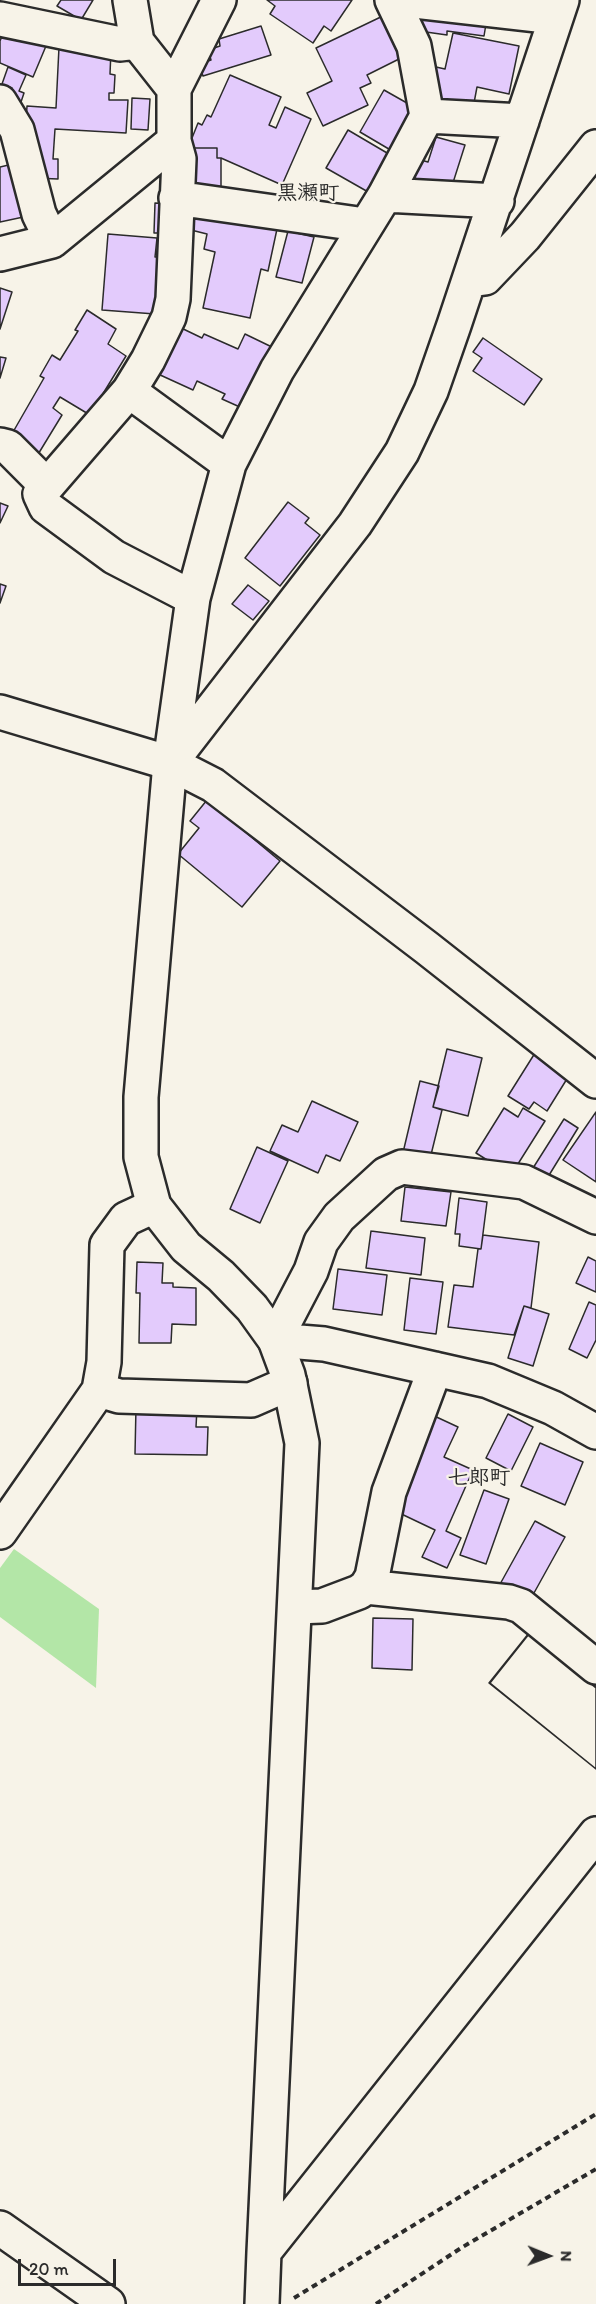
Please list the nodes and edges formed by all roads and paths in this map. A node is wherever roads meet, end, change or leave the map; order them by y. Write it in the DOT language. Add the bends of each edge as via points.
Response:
graph roads {
  1 [pos="130,0"];
  2 [pos="219,0"];
  3 [pos="392,0"];
  4 [pos="405,0"];
  5 [pos="558,9"];
  6 [pos="0,19"];
  7 [pos="136,42"];
  8 [pos="174,89"];
  9 [pos="0,102"];
  10 [pos="427,116"];
  11 [pos="522,121"];
  12 [pos="174,141"];
  13 [pos="596,147"];
  14 [pos="385,195"];
  15 [pos="176,198"];
  16 [pos="496,201"];
  17 [pos="365,225"];
  18 [pos="52,241"];
  19 [pos="0,254"];
  20 [pos="470,280"];
  21 [pos="129,391"];
  22 [pos="0,445"];
  23 [pos="229,464"];
  24 [pos="47,486"];
  25 [pos="193,598"];
  26 [pos="0,712"];
  27 [pos="170,763"];
  28 [pos="596,1081"];
  29 [pos="154,1206"];
  30 [pos="596,1217"];
  31 [pos="274,1340"];
  32 [pos="435,1369"];
  33 [pos="290,1383"];
  34 [pos="99,1390"];
  35 [pos="596,1432"];
  36 [pos="0,1532"];
  37 [pos="366,1587"];
  38 [pos="296,1607"];
  39 [pos="596,1667"];
  40 [pos="596,1834"];
  41 [pos="596,2114"];
  42 [pos="596,2169"];
  43 [pos="0,2228"];
  44 [pos="264,2252"];
  45 [pos="108,2304"];
  46 [pos="262,2304"];
  47 [pos="284,2304"];
  48 [pos="376,2304"];
  1 -- 7 [label="street"];
  2 -- 8 [label="street"];
  3 -- 10 [label="street" via="414,46"];
  4 -- 5 [label="street"];
  5 -- 11 [label="street"];
  6 -- 7 [label="street" via="120,44"];
  7 -- 8 [label="street"];
  8 -- 12 [label="street"];
  9 -- 18 [label="street" via="17,130 39,214"];
  10 -- 11 [label="street"];
  10 -- 14 [label="street"];
  11 -- 16 [label="street"];
  12 -- 15 [label="street" via="179,159"];
  12 -- 18 [label="street"];
  13 -- 20 [label="street" via="485,278"];
  14 -- 16 [label="street"];
  14 -- 17 [label="street"];
  15 -- 17 [label="street"];
  15 -- 21 [label="street" via="170,316"];
  16 -- 20 [label="street"];
  17 -- 23 [label="street" via="277,370"];
  18 -- 19 [label="street"];
  20 -- 27 [label="street" via="431,391 402,452 355,524"];
  21 -- 23 [label="street"];
  21 -- 24 [label="street"];
  22 -- 24 [label="street" via="8,447"];
  23 -- 25 [label="street"];
  24 -- 25 [label="street" via="40,494 46,507 114,557"];
  25 -- 27 [label="street"];
  26 -- 27 [label="street"];
  27 -- 28 [label="street" via="213,785"];
  27 -- 29 [label="street" via="141,1098 141,1157"];
  29 -- 31 [label="street" via="186,1247 252,1308"];
  29 -- 34 [label="street" via="126,1220 107,1245 104,1362"];
  30 -- 31 [label="street" via="524,1182 402,1167 386,1174 333,1225"];
  31 -- 32 [label="street" via="324,1344"];
  31 -- 33 [label="street"];
  32 -- 35 [label="street" via="488,1381 553,1408"];
  32 -- 37 [label="street" via="389,1492 372,1577"];
  33 -- 34 [label="street" via="251,1401 119,1396"];
  33 -- 38 [label="street" via="302,1443"];
  34 -- 36 [label="street"];
  37 -- 38 [label="street" via="322,1606"];
  37 -- 39 [label="street" via="509,1602 520,1606"];
  38 -- 44 [label="street"];
  40 -- 44 [label="street"];
  41 -- 47 [label="path"];
  42 -- 48 [label="path" via="461,2248"];
  43 -- 45 [label="street"];
  44 -- 46 [label="street"];
}
